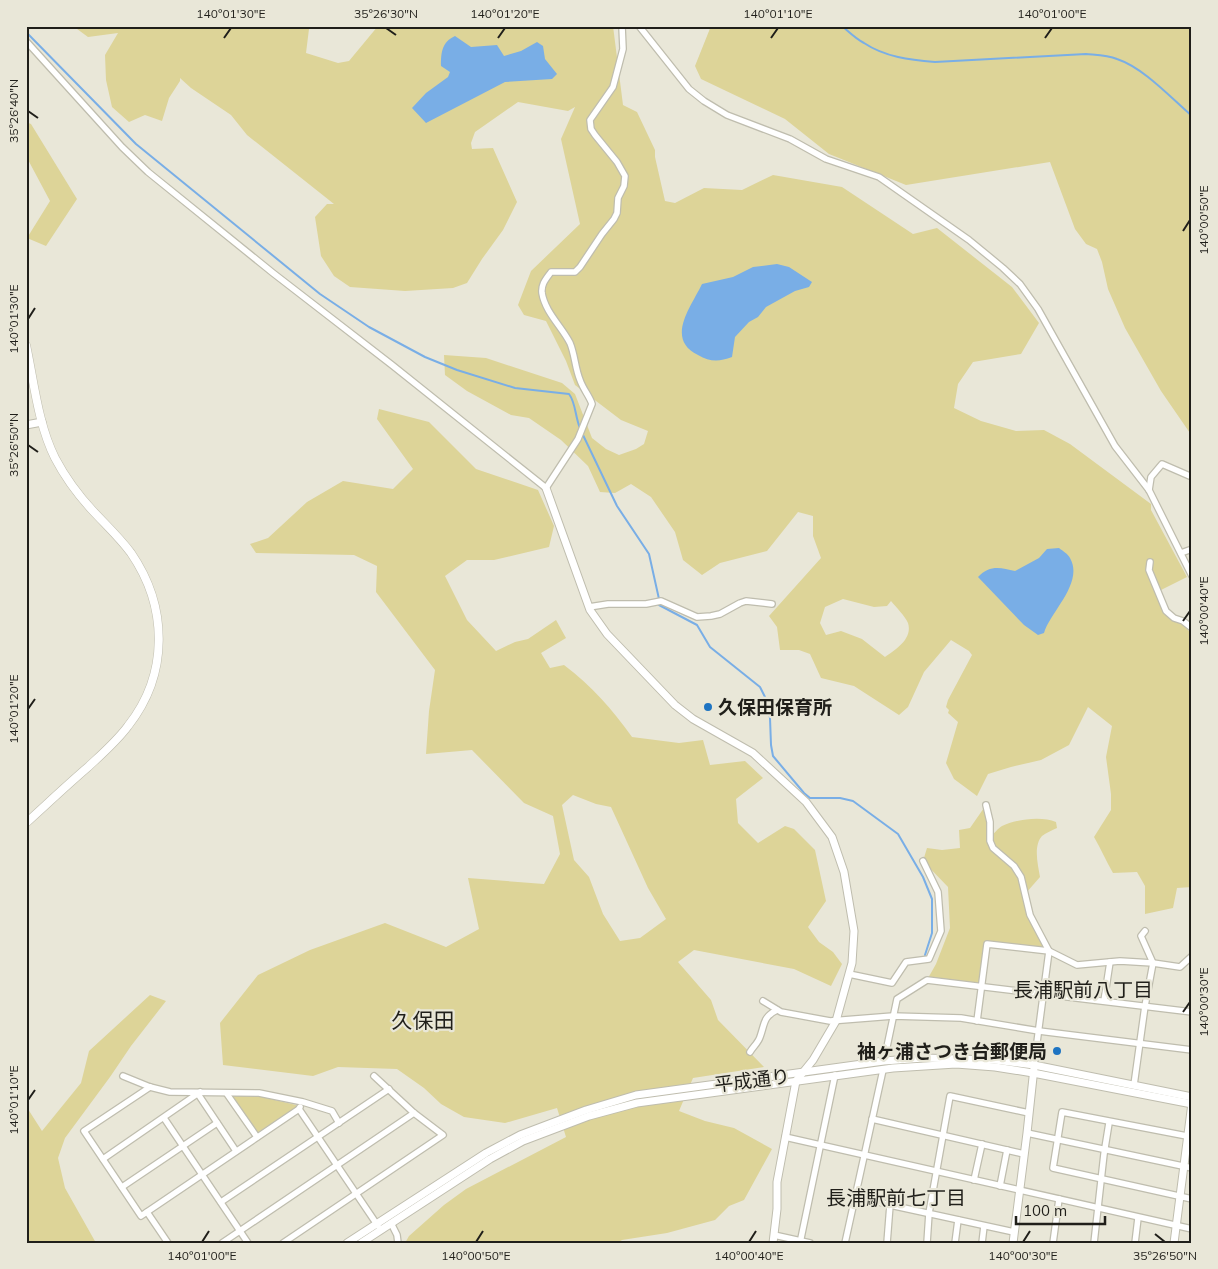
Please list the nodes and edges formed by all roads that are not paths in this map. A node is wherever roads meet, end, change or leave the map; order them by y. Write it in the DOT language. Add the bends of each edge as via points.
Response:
graph roads {
  1 [pos="622,26"];
  2 [pos="639,26"];
  3 [pos="26,41"];
  4 [pos="26,345"];
  5 [pos="42,422"];
  6 [pos="26,425"];
  7 [pos="1192,477"];
  8 [pos="546,488"];
  9 [pos="1149,490"];
  10 [pos="1192,550"];
  11 [pos="1181,553"];
  12 [pos="1150,562"];
  13 [pos="1192,576"];
  14 [pos="772,604"];
  15 [pos="589,607"];
  16 [pos="1192,628"];
  17 [pos="986,805"];
  18 [pos="26,823"];
  19 [pos="923,861"];
  20 [pos="1145,931"];
  21 [pos="1049,952"];
  22 [pos="1192,956"];
  23 [pos="1110,962"];
  24 [pos="1153,963"];
  25 [pos="849,974"];
  26 [pos="982,987"];
  27 [pos="1044,993"];
  28 [pos="1104,1000"];
  29 [pos="763,1001"];
  30 [pos="1145,1006"];
  31 [pos="777,1010"];
  32 [pos="1192,1012"];
  33 [pos="893,1016"];
  34 [pos="836,1021"];
  35 [pos="977,1021"];
  36 [pos="1038,1031"];
  37 [pos="1139,1044"];
  38 [pos="1192,1050"];
  39 [pos="750,1052"];
  40 [pos="884,1061"];
  41 [pos="1033,1069"];
  42 [pos="883,1070"];
  43 [pos="802,1073"];
  44 [pos="835,1075"];
  45 [pos="123,1076"];
  46 [pos="374,1076"];
  47 [pos="796,1081"];
  48 [pos="1134,1085"];
  49 [pos="150,1087"];
  50 [pos="389,1089"];
  51 [pos="199,1093"];
  52 [pos="227,1094"];
  53 [pos="1192,1097"];
  54 [pos="301,1102"];
  55 [pos="1192,1104"];
  56 [pos="299,1109"];
  57 [pos="414,1113"];
  58 [pos="1029,1113"];
  59 [pos="164,1118"];
  60 [pos="872,1119"];
  61 [pos="217,1123"];
  62 [pos="339,1123"];
  63 [pos="1109,1123"];
  64 [pos="1027,1133"];
  65 [pos="944,1135"];
  66 [pos="785,1136"];
  67 [pos="257,1137"];
  68 [pos="318,1137"];
  69 [pos="1189,1137"];
  70 [pos="1057,1140"];
  71 [pos="820,1144"];
  72 [pos="982,1144"];
  73 [pos="183,1146"];
  74 [pos="1104,1149"];
  75 [pos="1007,1150"];
  76 [pos="236,1151"];
  77 [pos="1024,1154"];
  78 [pos="865,1155"];
  79 [pos="103,1159"];
  80 [pos="337,1165"];
  81 [pos="1183,1166"];
  82 [pos="1192,1168"];
  83 [pos="936,1171"];
  84 [pos="202,1174"];
  85 [pos="1101,1178"];
  86 [pos="974,1180"];
  87 [pos="1000,1186"];
  88 [pos="122,1187"];
  89 [pos="1019,1190"];
  90 [pos="356,1193"];
  91 [pos="856,1196"];
  92 [pos="1179,1196"];
  93 [pos="1059,1199"];
  94 [pos="1192,1199"];
  95 [pos="221,1202"];
  96 [pos="890,1205"];
  97 [pos="1097,1208"];
  98 [pos="147,1212"];
  99 [pos="929,1213"];
  100 [pos="1138,1218"];
  101 [pos="958,1220"];
  102 [pos="391,1223"];
  103 [pos="1176,1225"];
  104 [pos="378,1226"];
  105 [pos="984,1226"];
  106 [pos="1192,1229"];
  107 [pos="240,1230"];
  108 [pos="1014,1232"];
  109 [pos="773,1239"];
  110 [pos="801,1242"];
  111 [pos="168,1243"];
  112 [pos="222,1243"];
  113 [pos="248,1243"];
  114 [pos="282,1243"];
  115 [pos="347,1243"];
  116 [pos="362,1243"];
  117 [pos="398,1243"];
  118 [pos="810,1243"];
  119 [pos="845,1243"];
  120 [pos="887,1243"];
  121 [pos="926,1243"];
  122 [pos="955,1243"];
  123 [pos="982,1243"];
  124 [pos="1013,1243"];
  125 [pos="1053,1243"];
  126 [pos="1094,1243"];
  127 [pos="1135,1243"];
  128 [pos="1174,1243"];
  1 -- 8 [label="street" via="623,49 613,88 590,120 595,135 618,162 625,176 617,213 575,272 551,272 542,286 544,300 570,343 579,378 592,404 578,439"];
  2 -- 9 [label="street" via="689,89 704,101 727,115 790,139 826,159 879,177 1003,268 1020,284 1038,309 1115,446"];
  3 -- 8 [label="street" via="148,172"];
  4 -- 5 [label="main road"];
  5 -- 6 [label="street"];
  5 -- 18 [label="main road" via="56,460 72,485 122,541 146,577 159,622 159,648 150,690 128,726"];
  7 -- 9 [label="street" via="1162,464 1151,478"];
  8 -- 15 [label="street"];
  9 -- 11 [label="street"];
  10 -- 11 [label="street"];
  11 -- 13 [label="street"];
  12 -- 16 [label="street" via="1149,570 1166,611"];
  14 -- 15 [label="street" via="746,601 711,616 697,616 661,601"];
  15 -- 25 [label="street" via="608,634 675,705 753,753 806,802 832,837 844,872 854,930"];
  17 -- 21 [label="street" via="993,848 1014,866 1021,877 1030,915"];
  19 -- 25 [label="street" via="938,892 941,931 929,959 906,962 892,983"];
  20 -- 24 [label="street" via="1141,936"];
  21 -- 23 [label="street" via="1077,966"];
  21 -- 26 [label="street" via="988,944"];
  21 -- 27 [label="street"];
  22 -- 24 [label="street" via="1180,967"];
  23 -- 24 [label="street"];
  23 -- 28 [label="street"];
  24 -- 30 [label="street"];
  25 -- 34 [label="street"];
  26 -- 27 [label="street"];
  26 -- 33 [label="street" via="927,980 896,999"];
  26 -- 35 [label="street"];
  27 -- 28 [label="street"];
  27 -- 36 [label="street"];
  28 -- 30 [label="street"];
  29 -- 31 [label="street"];
  30 -- 32 [label="street"];
  30 -- 37 [label="street"];
  31 -- 34 [label="street"];
  31 -- 39 [label="street" via="765,1019 759,1040"];
  33 -- 34 [label="street"];
  33 -- 35 [label="street"];
  33 -- 40 [label="street"];
  34 -- 43 [label="street"];
  35 -- 36 [label="street"];
  36 -- 37 [label="street"];
  36 -- 41 [label="street"];
  37 -- 38 [label="street"];
  37 -- 48 [label="street"];
  40 -- 41 [label="street, 平成通り" via="924,1058 995,1060"];
  40 -- 43 [label="street, 平成通り"];
  41 -- 42 [label="street, 平成通り" via="956,1064"];
  41 -- 48 [label="street, 平成通り"];
  41 -- 55 [label="street, 平成通り"];
  41 -- 58 [label="street"];
  42 -- 44 [label="street, 平成通り"];
  42 -- 60 [label="street"];
  43 -- 47 [label="street"];
  43 -- 104 [label="street, 平成通り" via="636,1095 586,1110 520,1135 486,1152"];
  44 -- 47 [label="street, 平成通り"];
  44 -- 71 [label="street"];
  45 -- 49 [label="street"];
  46 -- 50 [label="street"];
  47 -- 66 [label="street"];
  47 -- 102 [label="street, 平成通り" via="637,1103 589,1116 523,1141 490,1158"];
  48 -- 53 [label="street, 平成通り"];
  49 -- 51 [label="street" via="170,1092"];
  49 -- 79 [label="street" via="84,1131"];
  50 -- 57 [label="street"];
  50 -- 62 [label="street"];
  51 -- 52 [label="street"];
  51 -- 59 [label="street"];
  51 -- 61 [label="street"];
  52 -- 54 [label="street" via="260,1093"];
  52 -- 67 [label="street"];
  54 -- 56 [label="street"];
  54 -- 62 [label="street" via="332,1111"];
  55 -- 69 [label="street"];
  56 -- 67 [label="street"];
  56 -- 68 [label="street"];
  57 -- 80 [label="street"];
  57 -- 90 [label="street" via="443,1135"];
  58 -- 64 [label="street"];
  58 -- 65 [label="street" via="950,1096"];
  59 -- 73 [label="street"];
  59 -- 79 [label="street"];
  60 -- 65 [label="street"];
  60 -- 78 [label="street"];
  61 -- 73 [label="street"];
  61 -- 76 [label="street"];
  62 -- 68 [label="street"];
  63 -- 69 [label="street"];
  63 -- 70 [label="street" via="1062,1112"];
  63 -- 74 [label="street"];
  64 -- 70 [label="street"];
  64 -- 77 [label="street"];
  65 -- 72 [label="street"];
  65 -- 83 [label="street"];
  66 -- 71 [label="street"];
  66 -- 109 [label="street" via="776,1182"];
  67 -- 76 [label="street"];
  68 -- 80 [label="street"];
  68 -- 95 [label="street"];
  69 -- 81 [label="street"];
  70 -- 74 [label="street"];
  70 -- 85 [label="street" via="1054,1168"];
  71 -- 78 [label="street"];
  71 -- 110 [label="street"];
  72 -- 75 [label="street"];
  72 -- 86 [label="street"];
  73 -- 84 [label="street"];
  73 -- 88 [label="street"];
  74 -- 81 [label="street"];
  74 -- 85 [label="street"];
  75 -- 77 [label="street"];
  75 -- 87 [label="street"];
  76 -- 84 [label="street"];
  77 -- 89 [label="street"];
  78 -- 83 [label="street"];
  78 -- 91 [label="street"];
  79 -- 88 [label="street"];
  80 -- 90 [label="street"];
  80 -- 107 [label="street"];
  81 -- 82 [label="street"];
  81 -- 92 [label="street"];
  83 -- 86 [label="street"];
  83 -- 99 [label="street"];
  84 -- 95 [label="street"];
  84 -- 98 [label="street"];
  85 -- 92 [label="street"];
  85 -- 97 [label="street"];
  86 -- 87 [label="street"];
  87 -- 89 [label="street"];
  88 -- 98 [label="street" via="141,1216"];
  89 -- 93 [label="street"];
  89 -- 108 [label="street"];
  90 -- 104 [label="street"];
  90 -- 114 [label="street"];
  91 -- 96 [label="street"];
  91 -- 119 [label="street"];
  92 -- 94 [label="street"];
  92 -- 103 [label="street"];
  93 -- 97 [label="street"];
  93 -- 125 [label="street"];
  95 -- 107 [label="street"];
  96 -- 99 [label="street"];
  96 -- 120 [label="street"];
  97 -- 100 [label="street"];
  97 -- 126 [label="street"];
  98 -- 111 [label="street"];
  99 -- 101 [label="street"];
  99 -- 121 [label="street"];
  100 -- 103 [label="street"];
  100 -- 127 [label="street"];
  101 -- 105 [label="street"];
  101 -- 122 [label="street"];
  102 -- 104 [label="street, 平成通り"];
  102 -- 117 [label="street"];
  103 -- 106 [label="street"];
  103 -- 128 [label="street"];
  104 -- 115 [label="street, 平成通り"];
  104 -- 116 [label="street, 平成通り"];
  105 -- 108 [label="street"];
  105 -- 123 [label="street"];
  107 -- 112 [label="street"];
  107 -- 113 [label="street"];
  108 -- 124 [label="street"];
  109 -- 110 [label="street"];
  110 -- 118 [label="street"];
}
